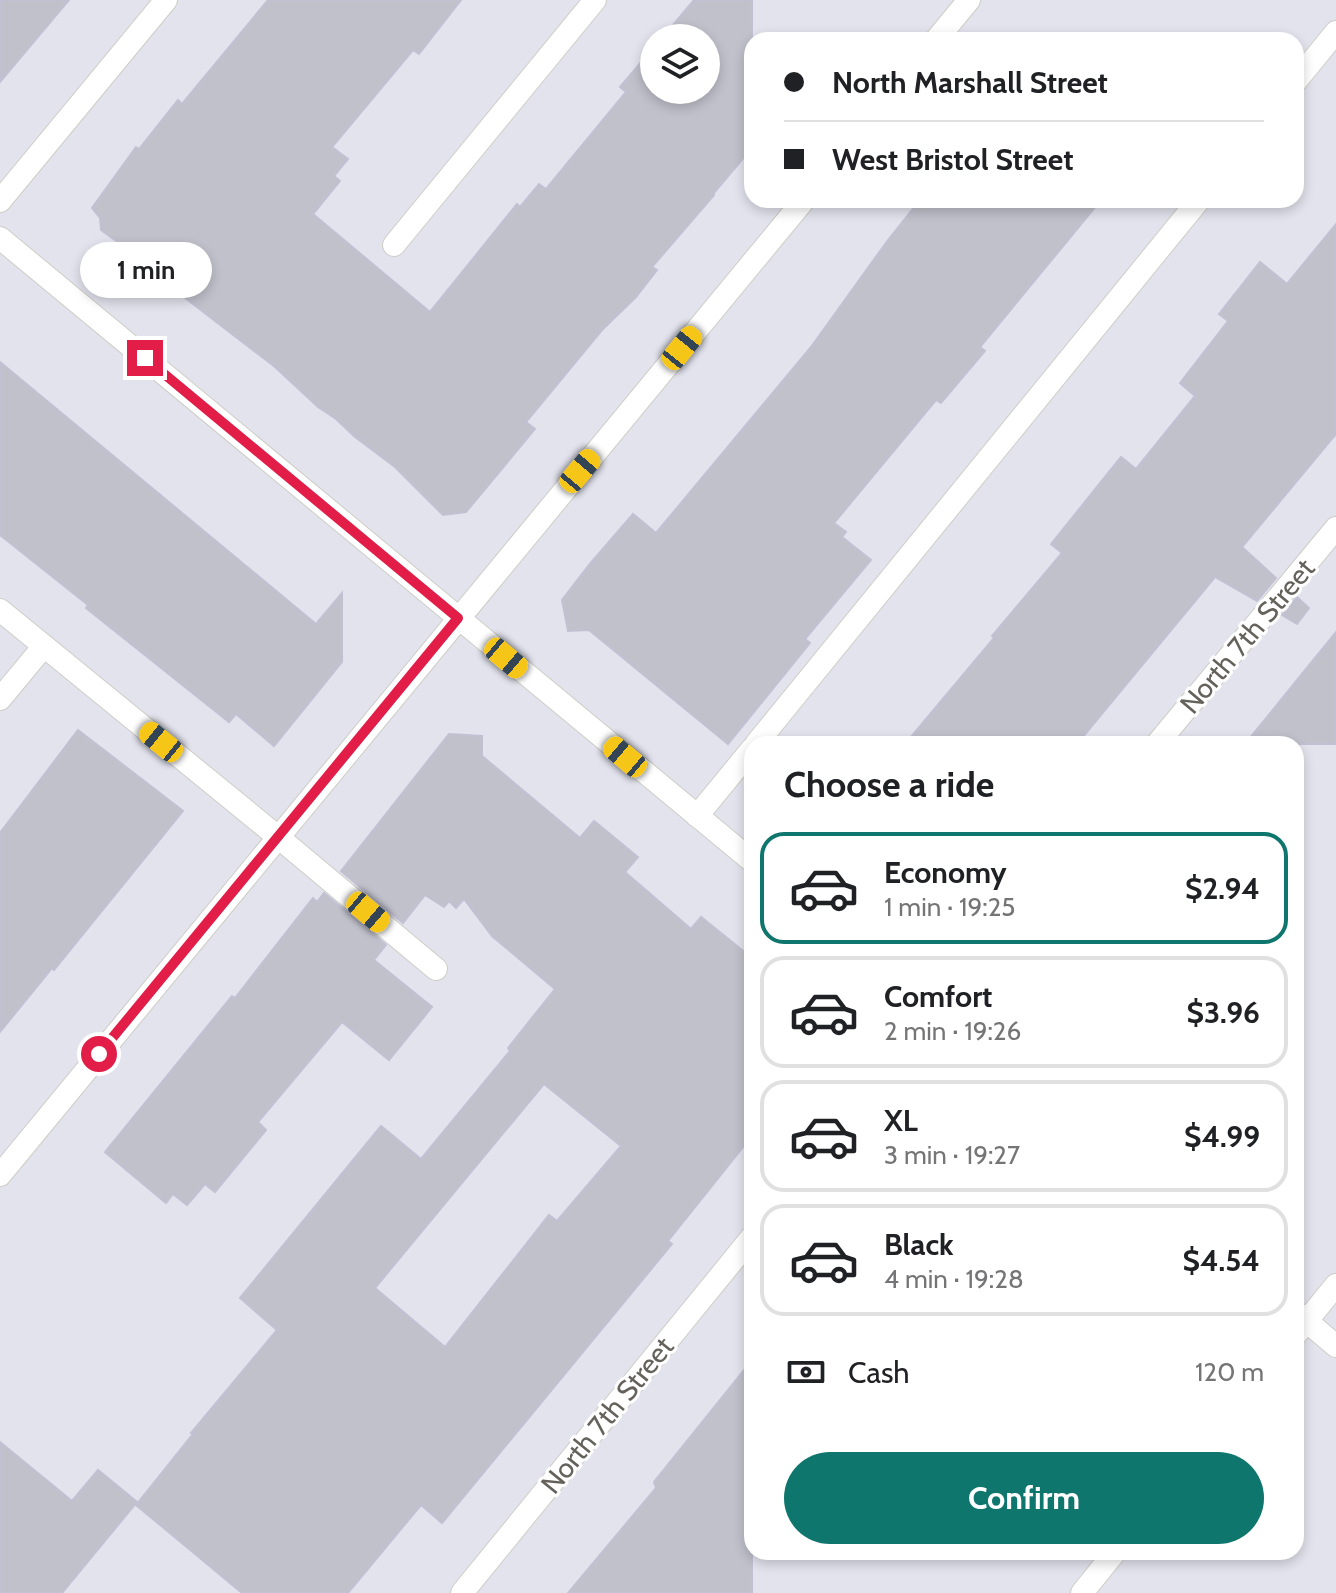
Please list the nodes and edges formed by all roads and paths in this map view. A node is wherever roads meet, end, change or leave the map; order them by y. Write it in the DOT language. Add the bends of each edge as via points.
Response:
graph roads {
  1 [pos="166,0"];
  2 [pos="595,0"];
  3 [pos="969,0"];
  4 [pos="943,32"];
  5 [pos="1336,32"];
  6 [pos="1304,71"];
  7 [pos="0,201"];
  8 [pos="797,208"];
  9 [pos="1192,208"];
  10 [pos="0,238"];
  11 [pos="394,245"];
  12 [pos="1336,528"];
  13 [pos="0,610"];
  14 [pos="458,618"];
  15 [pos="44,646"];
  16 [pos="0,699"];
  17 [pos="762,736"];
  18 [pos="1164,736"];
  19 [pos="744,758"];
  20 [pos="697,816"];
  21 [pos="278,837"];
  22 [pos="744,854"];
  23 [pos="436,969"];
  24 [pos="0,1175"];
  25 [pos="744,1247"];
  26 [pos="1336,1285"];
  27 [pos="1304,1317"];
  28 [pos="1304,1325"];
  29 [pos="1336,1346"];
  30 [pos="1109,1560"];
  31 [pos="462,1593"];
  32 [pos="1082,1593"];
  1 -- 7 [label="street"];
  2 -- 11 [label="street"];
  3 -- 4 [label="street"];
  5 -- 6 [label="street"];
  8 -- 14 [label="street"];
  9 -- 17 [label="street"];
  10 -- 14 [label="street"];
  12 -- 18 [label="street, North 7th Street"];
  13 -- 15 [label="street"];
  14 -- 20 [label="street"];
  14 -- 21 [label="street"];
  15 -- 16 [label="street"];
  15 -- 21 [label="street"];
  19 -- 20 [label="street"];
  20 -- 22 [label="street"];
  21 -- 23 [label="street"];
  21 -- 24 [label="street"];
  25 -- 31 [label="street, North 7th Street"];
  26 -- 27 [label="street"];
  28 -- 29 [label="street"];
  30 -- 32 [label="street"];
}
